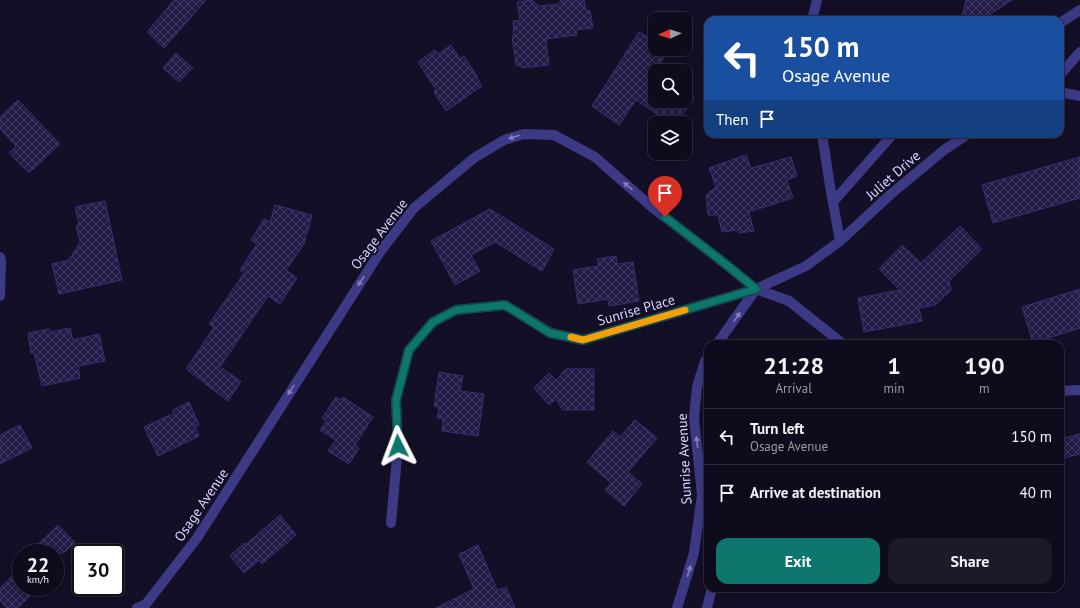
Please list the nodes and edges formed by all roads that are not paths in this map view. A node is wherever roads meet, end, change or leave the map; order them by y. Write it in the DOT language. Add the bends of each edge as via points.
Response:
graph roads {
  1 [pos="817,0"];
  2 [pos="1080,10"];
  3 [pos="813,16"];
  4 [pos="1064,20"];
  5 [pos="1080,52"];
  6 [pos="1064,70"];
  7 [pos="1064,93"];
  8 [pos="1080,96"];
  9 [pos="823,138"];
  10 [pos="889,138"];
  11 [pos="962,138"];
  12 [pos="833,202"];
  13 [pos="840,241"];
  14 [pos="0,257"];
  15 [pos="756,289"];
  16 [pos="0,296"];
  17 [pos="720,340"];
  18 [pos="838,340"];
  19 [pos="704,364"];
  20 [pos="1080,390"];
  21 [pos="1064,391"];
  22 [pos="702,494"];
  23 [pos="704,504"];
  24 [pos="391,523"];
  25 [pos="711,592"];
  26 [pos="144,607"];
  27 [pos="677,608"];
  28 [pos="708,608"];
  1 -- 3 [label="street"];
  2 -- 4 [label="street"];
  5 -- 6 [label="street"];
  7 -- 8 [label="street"];
  9 -- 12 [label="street"];
  10 -- 12 [label="street"];
  11 -- 13 [label="street, Juliet Drive" via="891,194"];
  12 -- 13 [label="street"];
  13 -- 15 [label="street" via="806,266"];
  14 -- 16 [label="street"];
  17 -- 15 [label="street, one-way"];
  15 -- 18 [label="street, Osage Avenue" via="789,301"];
  15 -- 24 [label="street, Sunrise Place" via="583,340 550,333 505,305 456,310 433,322 409,350 396,400 398,446"];
  15 -- 26 [label="street, Osage Avenue, one-way" via="653,208 594,157 554,135 524,134 504,140 474,158 414,208 380,252 197,538"];
  22 -- 19 [label="street, Sunrise Avenue, one-way" via="694,418 697,387"];
  20 -- 21 [label="street"];
  22 -- 23 [label="street"];
  27 -- 22 [label="street, Sunrise Avenue, one-way" via="694,553"];
  25 -- 28 [label="street"];
}
